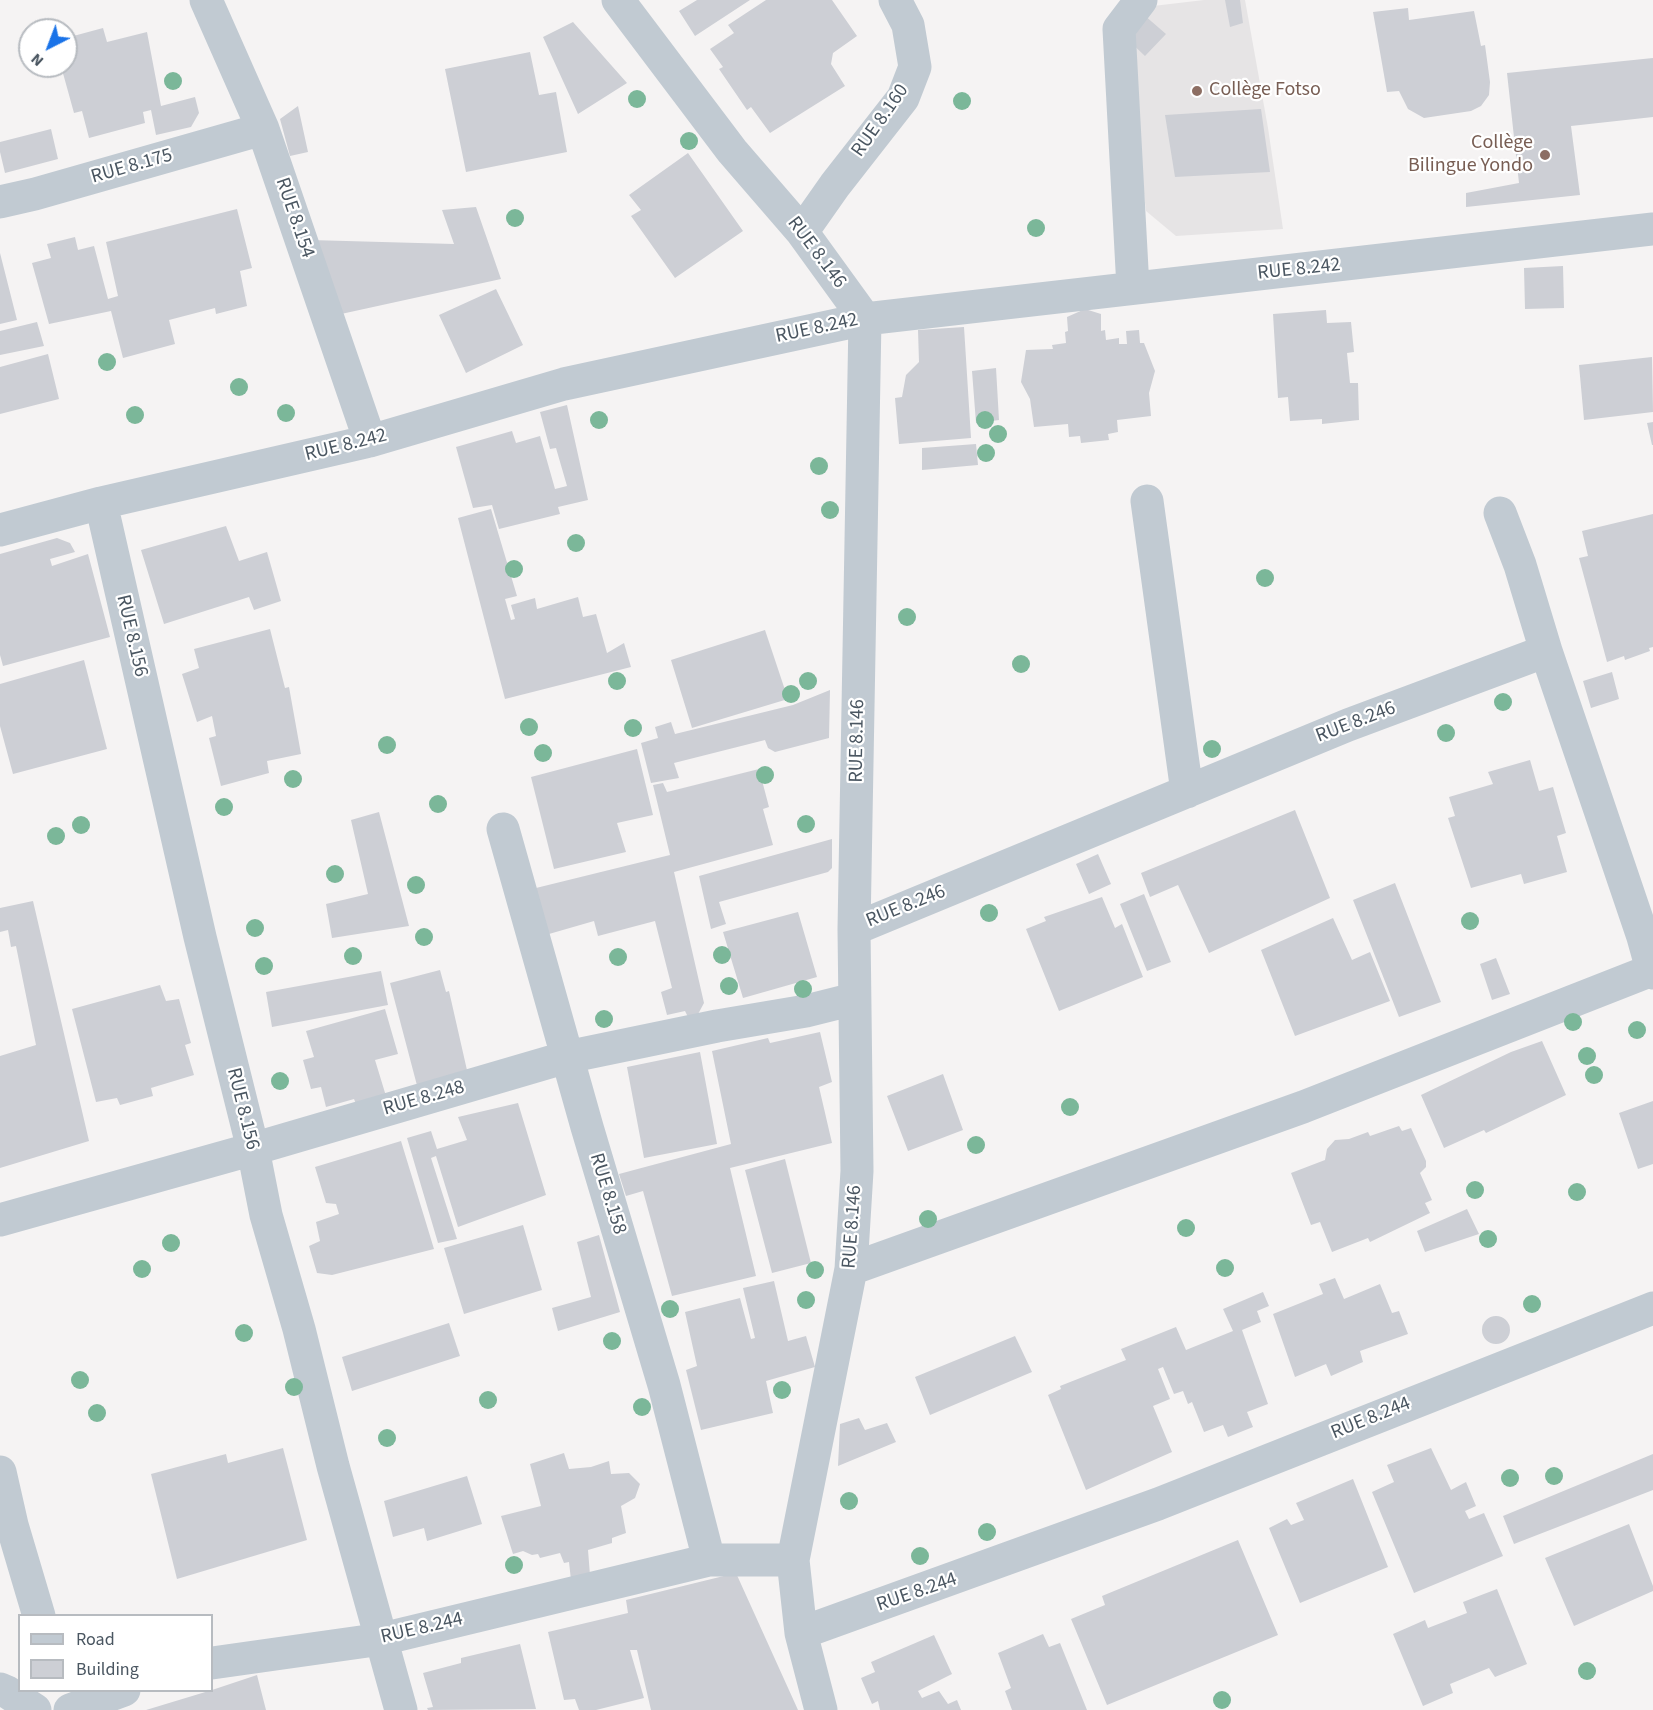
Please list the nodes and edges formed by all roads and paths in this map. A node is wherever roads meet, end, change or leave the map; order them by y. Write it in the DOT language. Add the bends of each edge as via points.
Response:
graph roads {
  1 [pos="206,0"];
  2 [pos="618,0"];
  3 [pos="895,0"];
  4 [pos="1141,0"];
  5 [pos="263,129"];
  6 [pos="0,202"];
  7 [pos="1653,229"];
  8 [pos="802,232"];
  9 [pos="1133,288"];
  10 [pos="865,319"];
  11 [pos="370,441"];
  12 [pos="1147,501"];
  13 [pos="101,503"];
  14 [pos="1500,513"];
  15 [pos="0,530"];
  16 [pos="1546,651"];
  17 [pos="1186,792"];
  18 [pos="503,829"];
  19 [pos="854,929"];
  20 [pos="1652,971"];
  21 [pos="854,999"];
  22 [pos="567,1057"];
  23 [pos="253,1149"];
  24 [pos="0,1220"];
  25 [pos="851,1269"];
  26 [pos="1653,1308"];
  27 [pos="0,1472"];
  28 [pos="709,1560"];
  29 [pos="793,1560"];
  30 [pos="38,1614"];
  31 [pos="801,1634"];
  32 [pos="382,1639"];
  33 [pos="213,1663"];
  34 [pos="0,1689"];
  35 [pos="61,1692"];
  36 [pos="119,1692"];
  37 [pos="35,1710"];
  38 [pos="52,1710"];
  39 [pos="70,1710"];
  40 [pos="401,1710"];
  41 [pos="821,1710"];
  1 -- 5 [label="street, RUE 8.154"];
  2 -- 8 [label="street, RUE 8.146" via="732,151"];
  3 -- 8 [label="street, RUE 8.160" via="908,26 915,67 903,98"];
  4 -- 9 [label="street" via="1119,29"];
  5 -- 6 [label="street, RUE 8.175"];
  5 -- 11 [label="street, RUE 8.154"];
  7 -- 9 [label="street, RUE 8.242"];
  8 -- 10 [label="street, RUE 8.146"];
  9 -- 10 [label="street, RUE 8.242"];
  10 -- 11 [label="street, RUE 8.242" via="564,384"];
  10 -- 19 [label="street, RUE 8.146"];
  11 -- 13 [label="street, RUE 8.242"];
  12 -- 17 [label="street"];
  13 -- 15 [label="street, RUE 8.242"];
  13 -- 23 [label="street, RUE 8.156" via="197,926"];
  14 -- 16 [label="street"];
  16 -- 17 [label="street, RUE 8.246" via="1348,725"];
  16 -- 20 [label="street"];
  17 -- 19 [label="street, RUE 8.246"];
  18 -- 22 [label="street, RUE 8.158"];
  19 -- 21 [label="street, RUE 8.146"];
  20 -- 25 [label="street" via="1303,1107"];
  21 -- 22 [label="street, RUE 8.248"];
  21 -- 25 [label="street, RUE 8.146" via="857,1172"];
  22 -- 23 [label="street, RUE 8.248"];
  22 -- 28 [label="street, RUE 8.158" via="664,1385"];
  23 -- 24 [label="street, RUE 8.248"];
  23 -- 32 [label="street, RUE 8.156" via="266,1215"];
  25 -- 29 [label="street, RUE 8.146"];
  26 -- 31 [label="street, RUE 8.244" via="1158,1504"];
  27 -- 30 [label="street"];
  28 -- 29 [label="street, RUE 8.244"];
  28 -- 32 [label="street, RUE 8.244"];
  29 -- 31 [label="street"];
  31 -- 41 [label="street"];
  32 -- 33 [label="street, RUE 8.244"];
  32 -- 40 [label="street, RUE 8.156"];
  34 -- 37 [label="street"];
  35 -- 38 [label="street"];
  36 -- 39 [label="street"];
}
